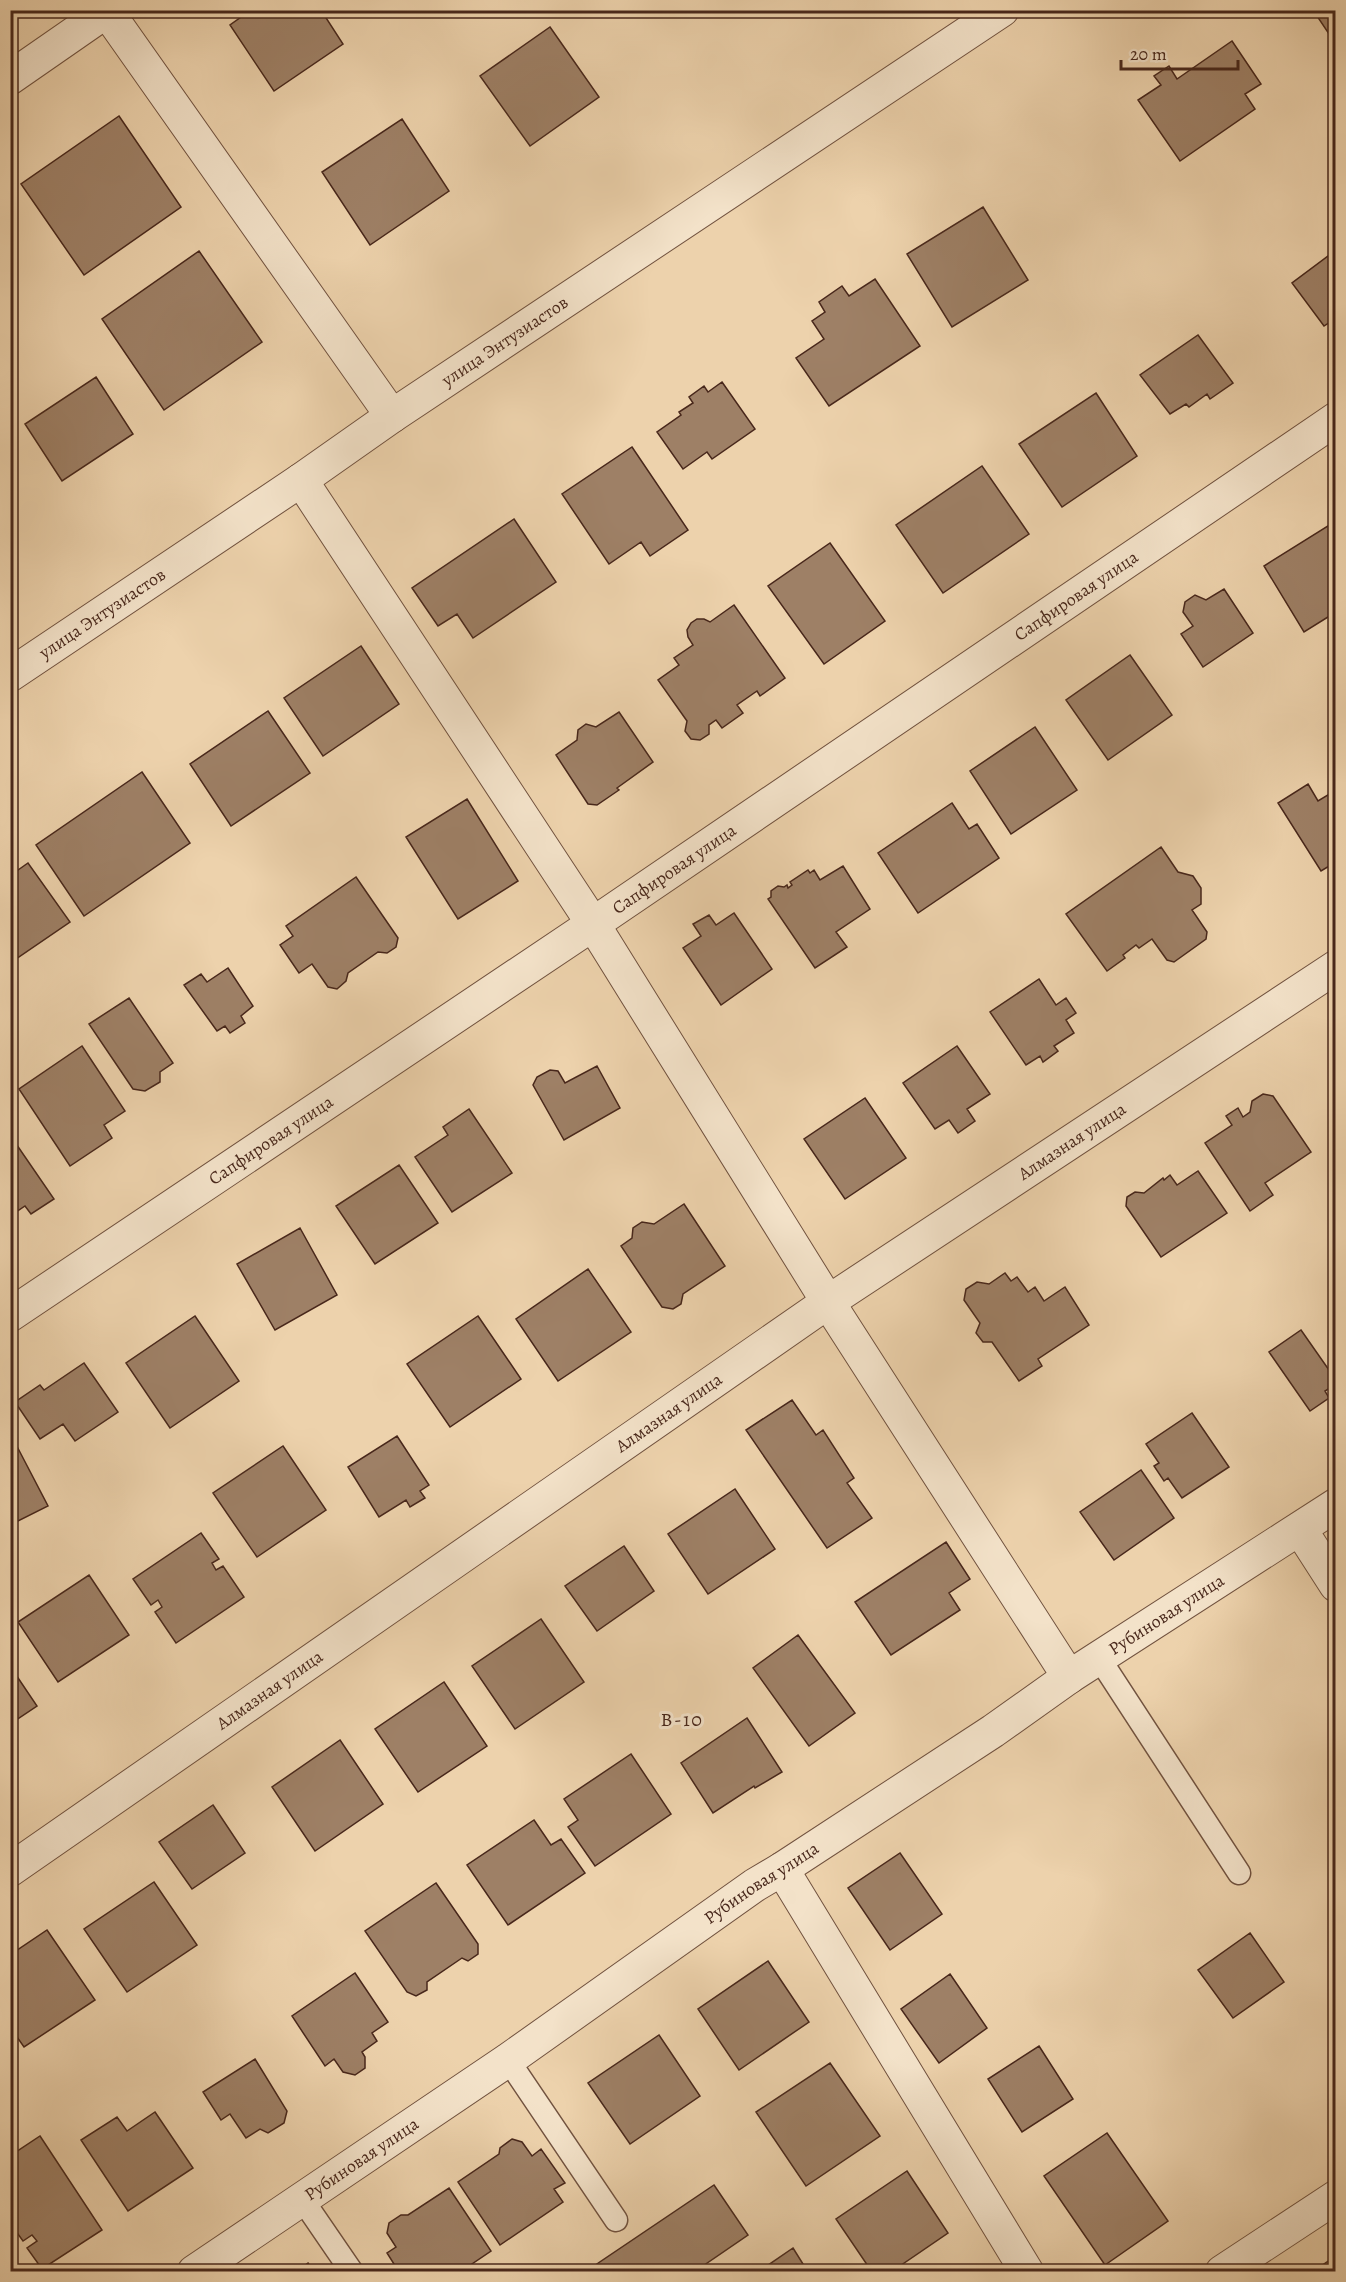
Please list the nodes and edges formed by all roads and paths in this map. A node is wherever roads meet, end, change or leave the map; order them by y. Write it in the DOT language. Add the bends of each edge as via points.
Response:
graph roads {
  1 [pos="1002,10"];
  2 [pos="107,11"];
  3 [pos="10,78"];
  4 [pos="392,416"];
  5 [pos="1335,419"];
  6 [pos="301,480"];
  7 [pos="10,675"];
  8 [pos="593,924"];
  9 [pos="1335,967"];
  10 [pos="828,1302"];
  11 [pos="10,1315"];
  12 [pos="1335,1505"];
  13 [pos="1300,1529"];
  14 [pos="1335,1585"];
  15 [pos="1099,1658"];
  16 [pos="1069,1677"];
  17 [pos="782,1869"];
  18 [pos="10,1870"];
  19 [pos="1239,1873"];
  20 [pos="508,2060"];
  21 [pos="1335,2197"];
  22 [pos="302,2199"];
  23 [pos="616,2220"];
  24 [pos="194,2271"];
  25 [pos="352,2271"];
  26 [pos="1027,2271"];
  27 [pos="1222,2271"];
  1 -- 4 [label="street, улица Энтузиастов"];
  2 -- 3 [label="street"];
  2 -- 4 [label="street"];
  4 -- 6 [label="street, улица Энтузиастов"];
  5 -- 8 [label="street, Сапфировая улица"];
  6 -- 7 [label="street, улица Энтузиастов"];
  6 -- 8 [label="street"];
  8 -- 10 [label="street"];
  8 -- 11 [label="street, Сапфировая улица"];
  9 -- 10 [label="street, Алмазная улица"];
  10 -- 16 [label="street"];
  10 -- 18 [label="street, Алмазная улица"];
  12 -- 13 [label="street, Рубиновая улица"];
  13 -- 14 [label="street"];
  13 -- 15 [label="street, Рубиновая улица"];
  15 -- 16 [label="street, Рубиновая улица"];
  15 -- 19 [label="lane"];
  16 -- 17 [label="street, Рубиновая улица"];
  17 -- 20 [label="street, Рубиновая улица"];
  17 -- 26 [label="street"];
  20 -- 22 [label="street, Рубиновая улица"];
  20 -- 23 [label="lane"];
  21 -- 27 [label="street"];
  22 -- 24 [label="street, Рубиновая улица"];
  22 -- 25 [label="lane"];
}
